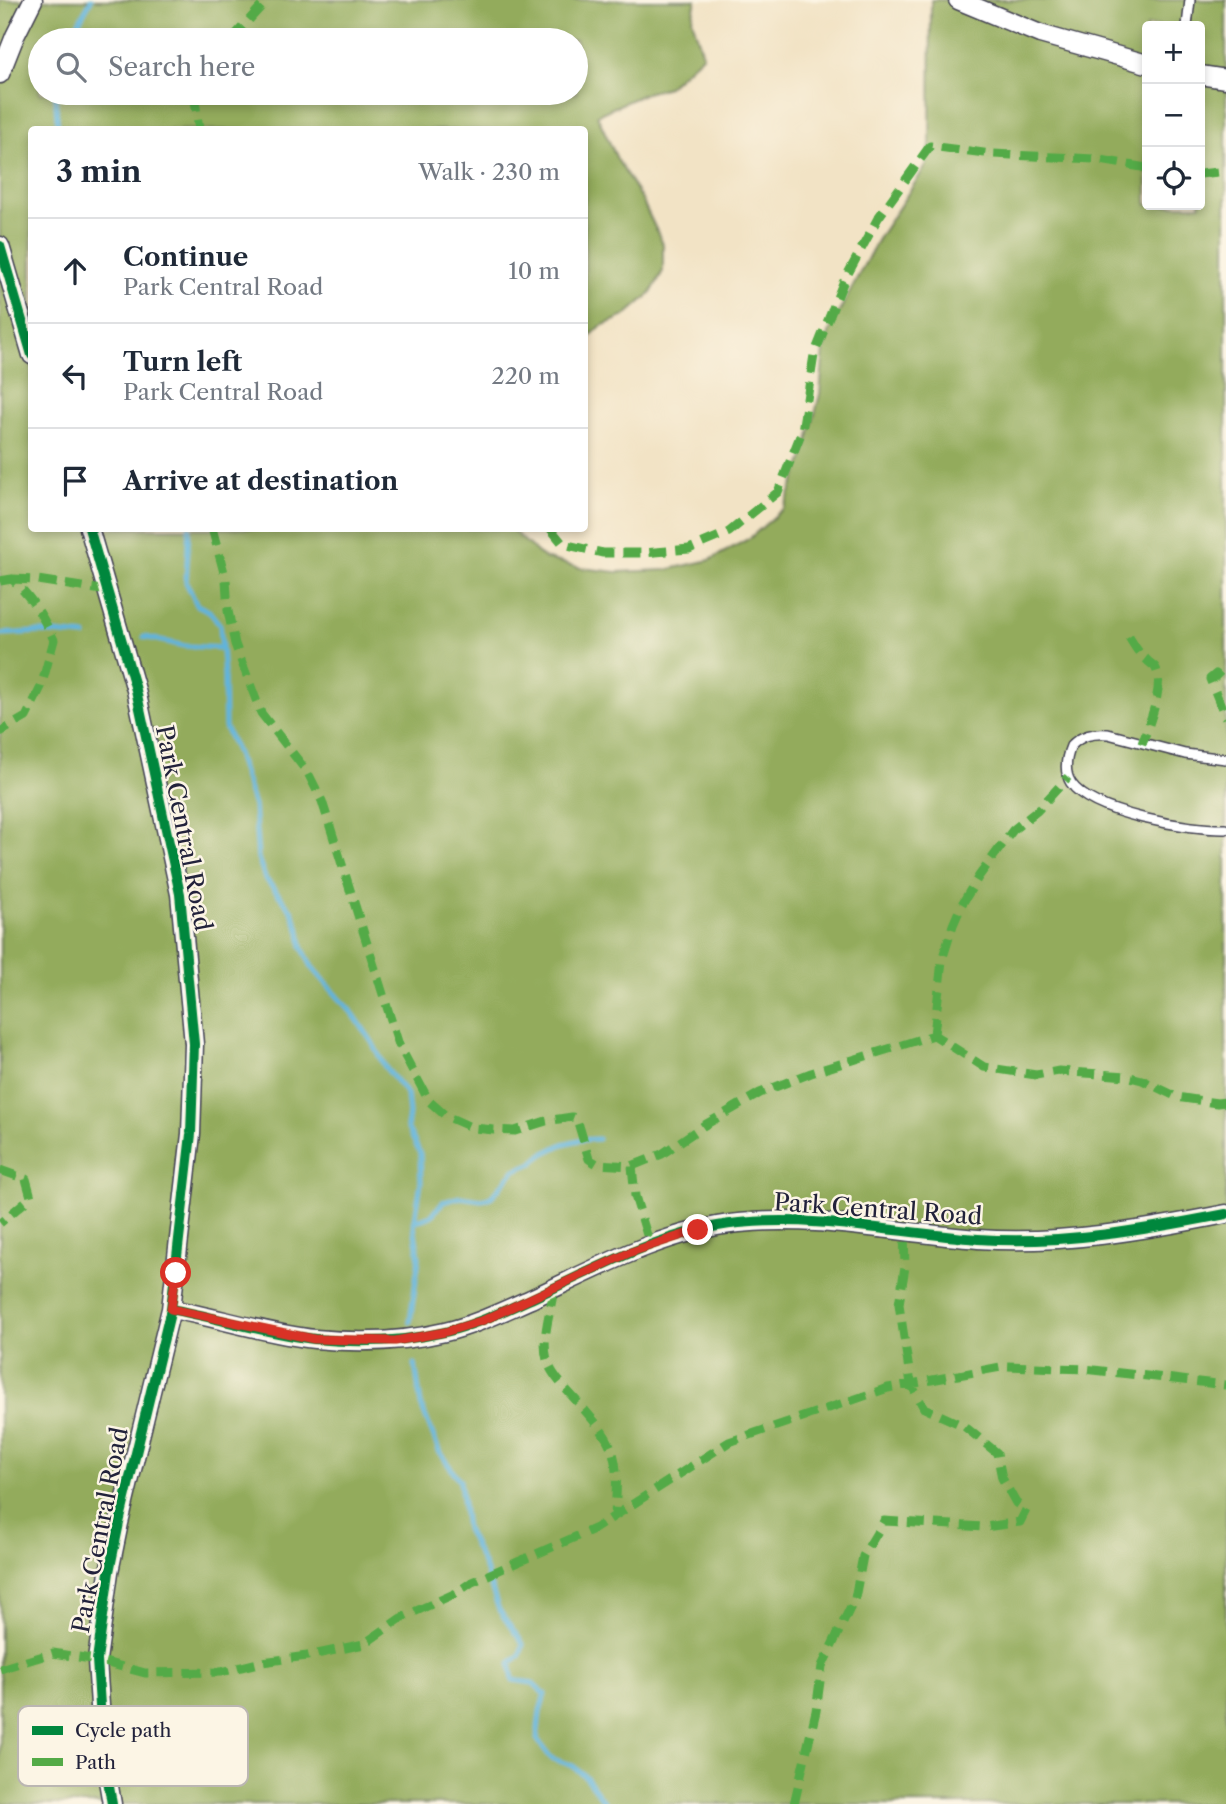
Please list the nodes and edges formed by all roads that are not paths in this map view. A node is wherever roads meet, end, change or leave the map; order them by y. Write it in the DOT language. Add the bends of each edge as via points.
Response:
graph roads {
  1 [pos="33,0"];
  2 [pos="958,0"];
  3 [pos="1190,0"];
  4 [pos="1188,21"];
  5 [pos="1142,63"];
  6 [pos="0,74"];
  7 [pos="1205,76"];
  8 [pos="1226,79"];
  9 [pos="0,246"];
  10 [pos="28,341"];
  11 [pos="90,532"];
  12 [pos="1226,759"];
  13 [pos="1226,829"];
  14 [pos="1226,1214"];
  15 [pos="171,1309"];
  16 [pos="100,1706"];
  17 [pos="109,1786"];
  18 [pos="112,1804"];
  1 -- 6 [label="street"];
  2 -- 5 [label="street" via="1040,34"];
  3 -- 4 [label="lane"];
  7 -- 8 [label="street"];
  9 -- 10 [label="street"];
  11 -- 15 [label="street, Park Central Road" via="136,690 180,894 186,944 194,1044 191,1134"];
  12 -- 13 [label="lane" via="1097,734 1071,746 1066,768 1077,789 1105,804 1163,822"];
  14 -- 15 [label="street, Park Central Road" via="1152,1228 1048,1238 980,1239 799,1220 738,1223 698,1230 631,1252 484,1320 395,1341 314,1339"];
  15 -- 16 [label="street, Park Central Road" via="109,1572 97,1660"];
  17 -- 18 [label="street, Park Central Road"];
}
